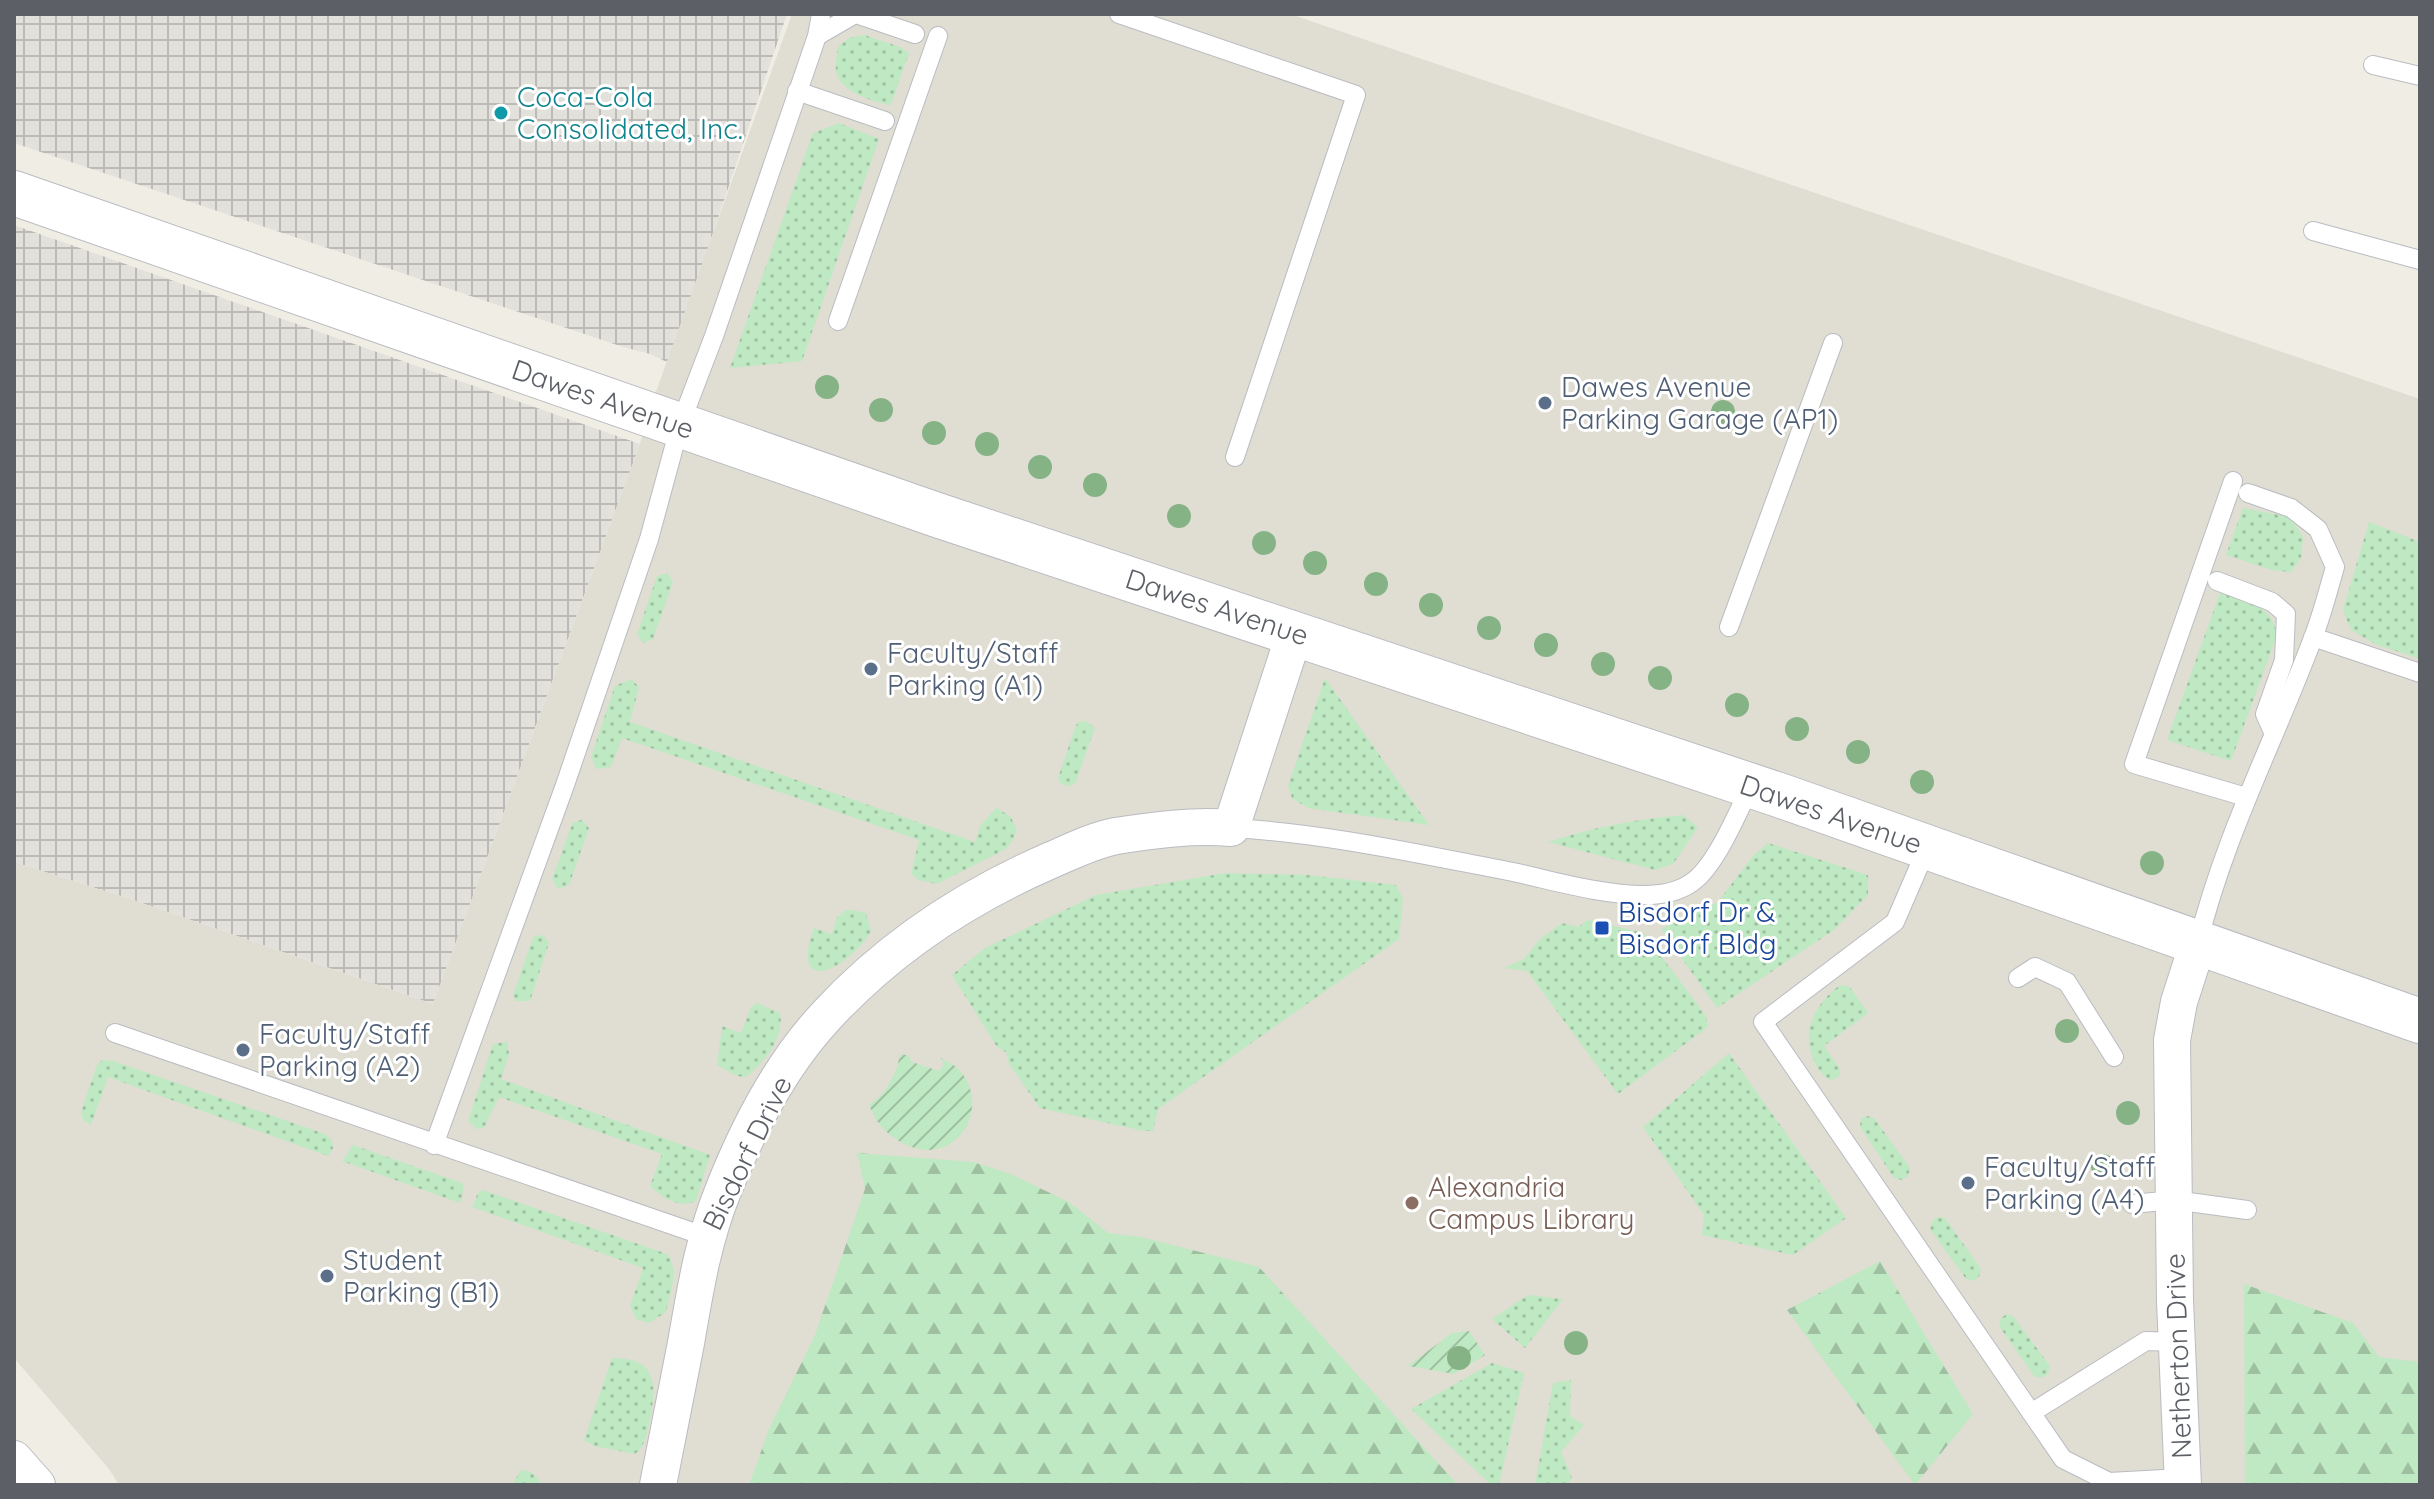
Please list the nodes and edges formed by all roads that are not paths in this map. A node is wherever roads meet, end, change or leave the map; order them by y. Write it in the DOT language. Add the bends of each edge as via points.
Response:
graph roads {
  1 [pos="821,14"];
  2 [pos="856,14"];
  3 [pos="1119,14"];
  4 [pos="915,34"];
  5 [pos="817,36"];
  6 [pos="938,36"];
  7 [pos="2373,65"];
  8 [pos="2420,76"];
  9 [pos="797,91"];
  10 [pos="885,121"];
  11 [pos="14,193"];
  12 [pos="2313,231"];
  13 [pos="2420,260"];
  14 [pos="838,321"];
  15 [pos="1833,343"];
  16 [pos="680,425"];
  17 [pos="1235,457"];
  18 [pos="2233,481"];
  19 [pos="2248,493"];
  20 [pos="2217,581"];
  21 [pos="1729,627"];
  22 [pos="1295,632"];
  23 [pos="2313,637"];
  24 [pos="2420,673"];
  25 [pos="2273,732"];
  26 [pos="1751,785"];
  27 [pos="2246,797"];
  28 [pos="1231,828"];
  29 [pos="1927,848"];
  30 [pos="2198,943"];
  31 [pos="2018,978"];
  32 [pos="2420,1021"];
  33 [pos="115,1033"];
  34 [pos="2114,1057"];
  35 [pos="434,1145"];
  36 [pos="2174,1200"];
  37 [pos="2132,1204"];
  38 [pos="2247,1210"];
  39 [pos="707,1237"];
  40 [pos="2177,1342"];
  41 [pos="2031,1413"];
  42 [pos="14,1459"];
  43 [pos="2183,1482"];
  44 [pos="37,1485"];
  45 [pos="658,1485"];
  1 -- 5 [label="lane"];
  2 -- 4 [label="lane"];
  2 -- 5 [label="lane"];
  3 -- 17 [label="lane" via="1356,95"];
  5 -- 9 [label="lane"];
  6 -- 14 [label="lane"];
  7 -- 8 [label="lane"];
  9 -- 10 [label="lane"];
  9 -- 16 [label="lane"];
  11 -- 16 [label="street, Dawes Avenue"];
  12 -- 13 [label="lane"];
  15 -- 21 [label="lane"];
  16 -- 22 [label="street, Dawes Avenue"];
  16 -- 35 [label="lane" via="649,539"];
  18 -- 27 [label="lane" via="2134,764"];
  19 -- 23 [label="lane" via="2291,508 2318,529 2335,567"];
  20 -- 25 [label="lane" via="2272,602 2286,614 2284,660 2265,714"];
  22 -- 26 [label="street, Dawes Avenue"];
  22 -- 28 [label="street"];
  23 -- 24 [label="lane"];
  23 -- 25 [label="lane"];
  25 -- 27 [label="lane"];
  26 -- 28 [label="lane" via="1724,840 1693,882 1672,892 1645,895 1372,844"];
  26 -- 29 [label="street, Dawes Avenue"];
  27 -- 30 [label="lane"];
  28 -- 39 [label="street, Bisdorf Drive" via="1201,826 1114,836 979,894 898,949 825,1017 789,1066 723,1189"];
  29 -- 30 [label="street, Dawes Avenue"];
  29 -- 41 [label="lane" via="1895,922 1763,1022"];
  30 -- 32 [label="street, Dawes Avenue"];
  30 -- 36 [label="street, Netherton Drive" via="2172,1040"];
  31 -- 34 [label="lane" via="2035,967 2067,982"];
  33 -- 35 [label="lane"];
  35 -- 39 [label="lane"];
  36 -- 37 [label="lane"];
  36 -- 38 [label="lane"];
  36 -- 40 [label="street, Netherton Drive"];
  39 -- 45 [label="street, Bisdorf Drive"];
  40 -- 41 [label="lane" via="2146,1341"];
  40 -- 43 [label="street, Netherton Drive"];
  41 -- 43 [label="lane" via="2063,1459 2109,1482"];
  42 -- 44 [label="street"];
}
